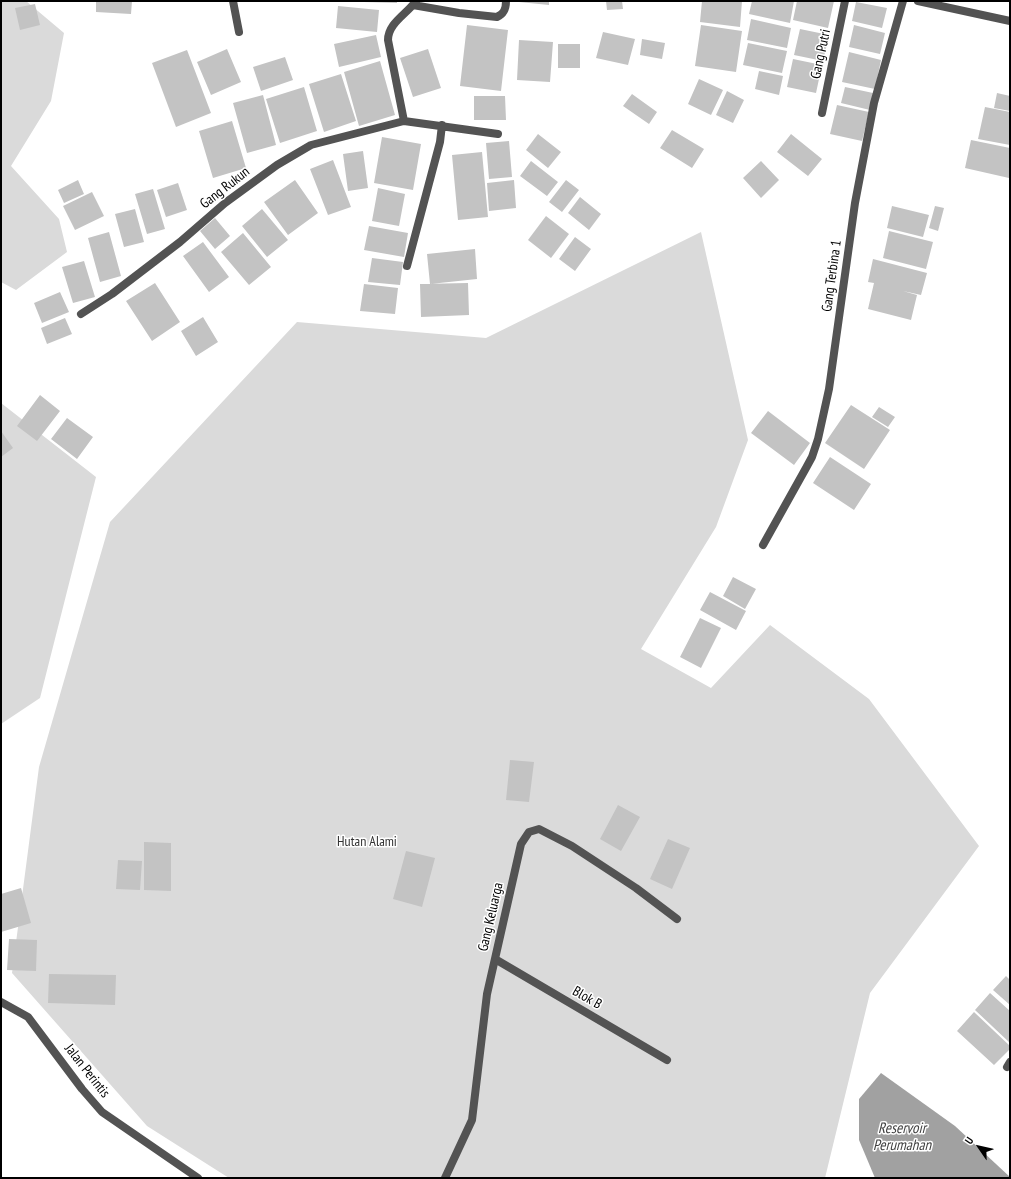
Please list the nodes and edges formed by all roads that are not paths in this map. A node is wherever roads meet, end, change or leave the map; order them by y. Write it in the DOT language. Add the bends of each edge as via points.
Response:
graph roads {
  1 [pos="233,1"];
  2 [pos="506,1"];
  3 [pos="845,1"];
  4 [pos="903,1"];
  5 [pos="918,1"];
  6 [pos="415,3"];
  7 [pos="1010,21"];
  8 [pos="239,32"];
  9 [pos="822,113"];
  10 [pos="404,121"];
  11 [pos="442,126"];
  12 [pos="498,134"];
  13 [pos="407,266"];
  14 [pos="81,314"];
  15 [pos="763,545"];
  16 [pos="677,919"];
  17 [pos="495,959"];
  18 [pos="1,1002"];
  19 [pos="667,1060"];
  20 [pos="198,1178"];
  21 [pos="445,1178"];
  1 -- 8 [label="street"];
  2 -- 6 [label="street" via="505,11 497,18"];
  3 -- 9 [label="street, Gang Putri"];
  4 -- 15 [label="street, Gang Terbina 1" via="874,103 855,203 829,389 818,439 812,457"];
  5 -- 7 [label="street"];
  6 -- 10 [label="street" via="391,27 388,34"];
  10 -- 11 [label="street, Gang Rukun"];
  10 -- 14 [label="street, Gang Rukun" via="311,145 277,165 225,203 180,242 112,294"];
  11 -- 12 [label="street, Gang Rukun"];
  11 -- 13 [label="street"];
  16 -- 17 [label="street, Gang Keluarga" via="636,888 572,846 539,829 529,832 521,844"];
  17 -- 19 [label="street, Blok B"];
  17 -- 21 [label="street, Gang Keluarga" via="487,994 472,1120"];
  18 -- 20 [label="street, Jalan Perintis" via="28,1018 102,1112"];
}
